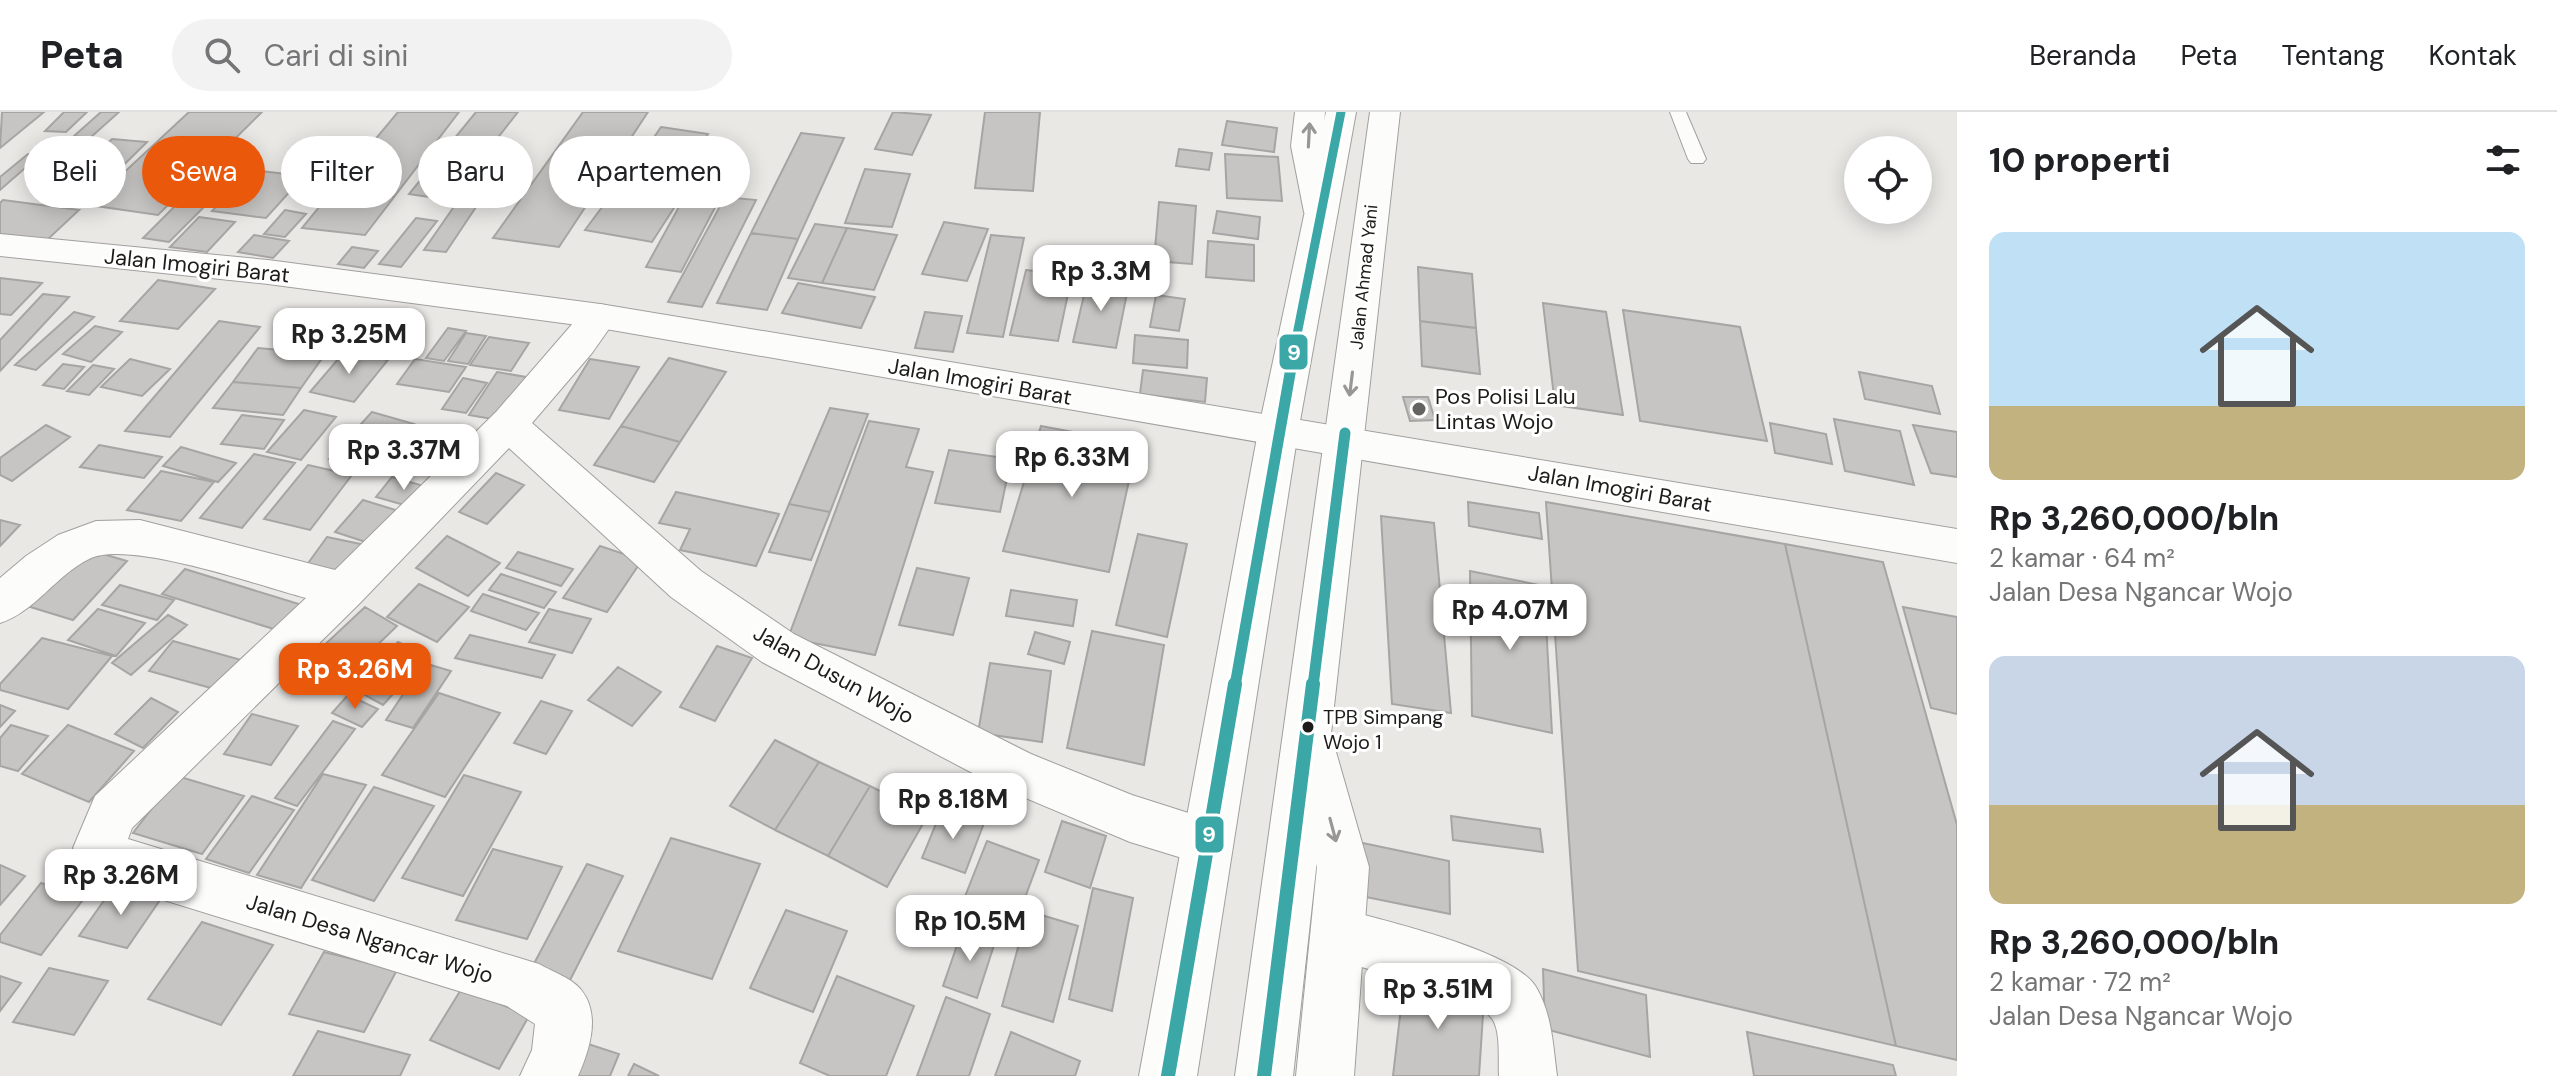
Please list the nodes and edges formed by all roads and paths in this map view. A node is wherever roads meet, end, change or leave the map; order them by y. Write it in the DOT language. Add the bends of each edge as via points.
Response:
graph roads {
  1 [pos="1310,112"];
  2 [pos="1341,112"];
  3 [pos="1385,112"];
  4 [pos="1678,112"];
  5 [pos="1697,159"];
  6 [pos="1321,212"];
  7 [pos="0,245"];
  8 [pos="600,316"];
  9 [pos="509,425"];
  10 [pos="1278,432"];
  11 [pos="1344,441"];
  12 [pos="1957,546"];
  13 [pos="344,590"];
  14 [pos="0,605"];
  15 [pos="1306,728"];
  16 [pos="1208,842"];
  17 [pos="1338,935"];
  18 [pos="549,1076"];
  19 [pos="1168,1076"];
  20 [pos="1264,1076"];
  21 [pos="1325,1076"];
  22 [pos="1528,1076"];
  6 -- 1 [label="main road, one-way" via="1307,146"];
  2 -- 6 [label="main road"];
  3 -- 11 [label="main road, Jalan Ahmad Yani, one-way"];
  4 -- 5 [label="lane"];
  6 -- 10 [label="main road"];
  7 -- 8 [label="main road, Jalan Imogiri Barat" via="268,272"];
  8 -- 9 [label="main road, Jalan Desa Ngancar Wojo" via="563,367"];
  8 -- 10 [label="main road, Jalan Imogiri Barat"];
  9 -- 13 [label="main road, Jalan Desa Ngancar Wojo"];
  9 -- 16 [label="main road, Jalan Dusun Wojo" via="686,584 778,648 1014,770 1130,818"];
  10 -- 11 [label="main road, Jalan Imogiri Barat"];
  10 -- 16 [label="main road"];
  11 -- 12 [label="main road, Jalan Imogiri Barat"];
  11 -- 15 [label="main road, Jalan Ahmad Yani"];
  13 -- 14 [label="main road" via="140,537 96,538 41,568"];
  13 -- 18 [label="main road, Jalan Desa Ngancar Wojo" via="113,813 99,848 112,859 520,983 562,1009 561,1054"];
  15 -- 17 [label="main road, one-way" via="1343,867"];
  15 -- 20 [label="main road, Jalan Ahmad Yani"];
  16 -- 19 [label="main road"];
  17 -- 21 [label="main road"];
  17 -- 22 [label="main road" via="1507,992 1523,1027"];
}
